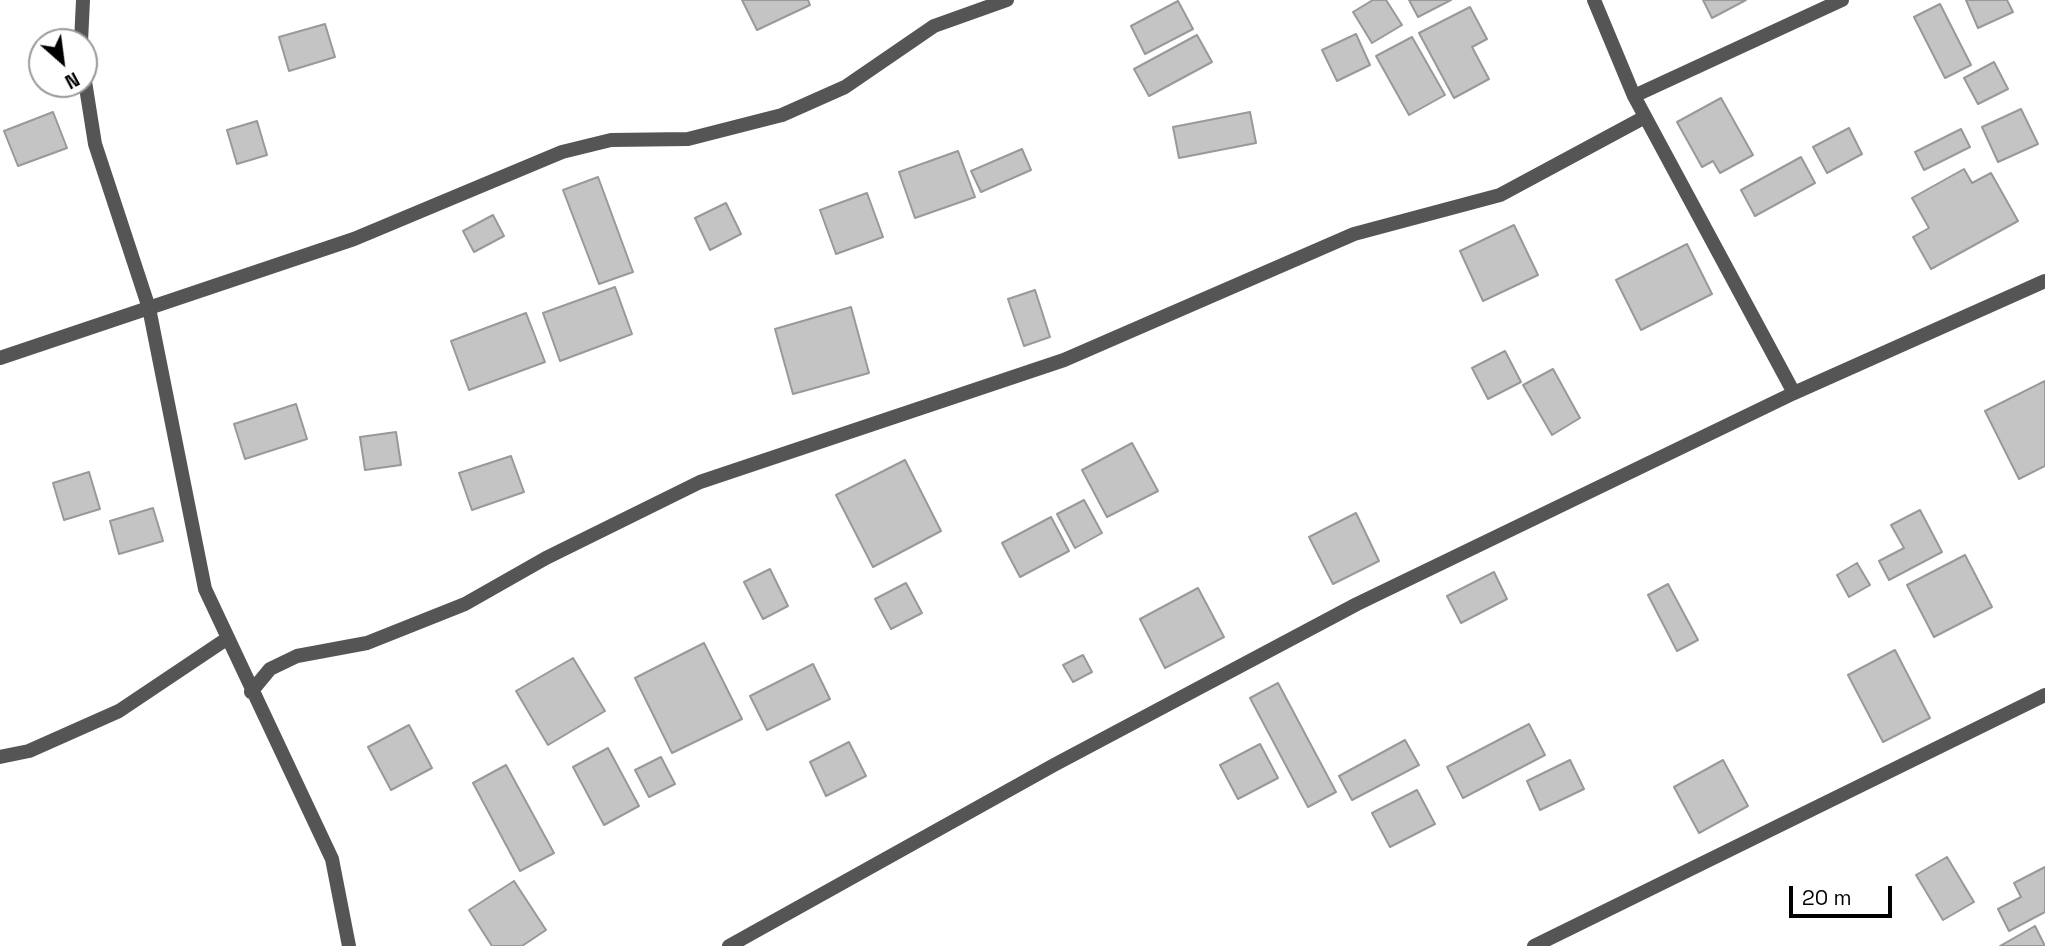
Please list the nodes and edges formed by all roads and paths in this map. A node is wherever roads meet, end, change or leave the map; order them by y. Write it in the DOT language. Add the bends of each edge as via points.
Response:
graph roads {
  1 [pos="83,0"];
  2 [pos="1007,0"];
  3 [pos="1594,0"];
  4 [pos="1842,0"];
  5 [pos="81,28"];
  6 [pos="1634,96"];
  7 [pos="88,98"];
  8 [pos="1645,117"];
  9 [pos="2045,281"];
  10 [pos="149,308"];
  11 [pos="0,358"];
  12 [pos="1794,393"];
  13 [pos="228,638"];
  14 [pos="251,692"];
  15 [pos="2045,695"];
  16 [pos="0,757"];
  17 [pos="349,946"];
  18 [pos="729,946"];
  19 [pos="1534,946"];
  1 -- 5 [label="street"];
  2 -- 10 [label="street" via="934,26 845,87 782,115 688,139 611,140 562,152 354,239"];
  3 -- 6 [label="street"];
  4 -- 6 [label="street"];
  6 -- 8 [label="street"];
  7 -- 10 [label="street" via="95,144"];
  8 -- 12 [label="street"];
  8 -- 14 [label="street" via="1500,195 1354,234 1064,360 700,482 546,558 466,604 367,643 297,656 270,668"];
  9 -- 12 [label="street"];
  10 -- 11 [label="street"];
  10 -- 13 [label="street" via="205,589"];
  12 -- 18 [label="street" via="1357,604 1054,765"];
  13 -- 14 [label="street"];
  13 -- 16 [label="street" via="119,711 29,751"];
  14 -- 17 [label="street" via="332,859"];
  15 -- 19 [label="street"];
}
